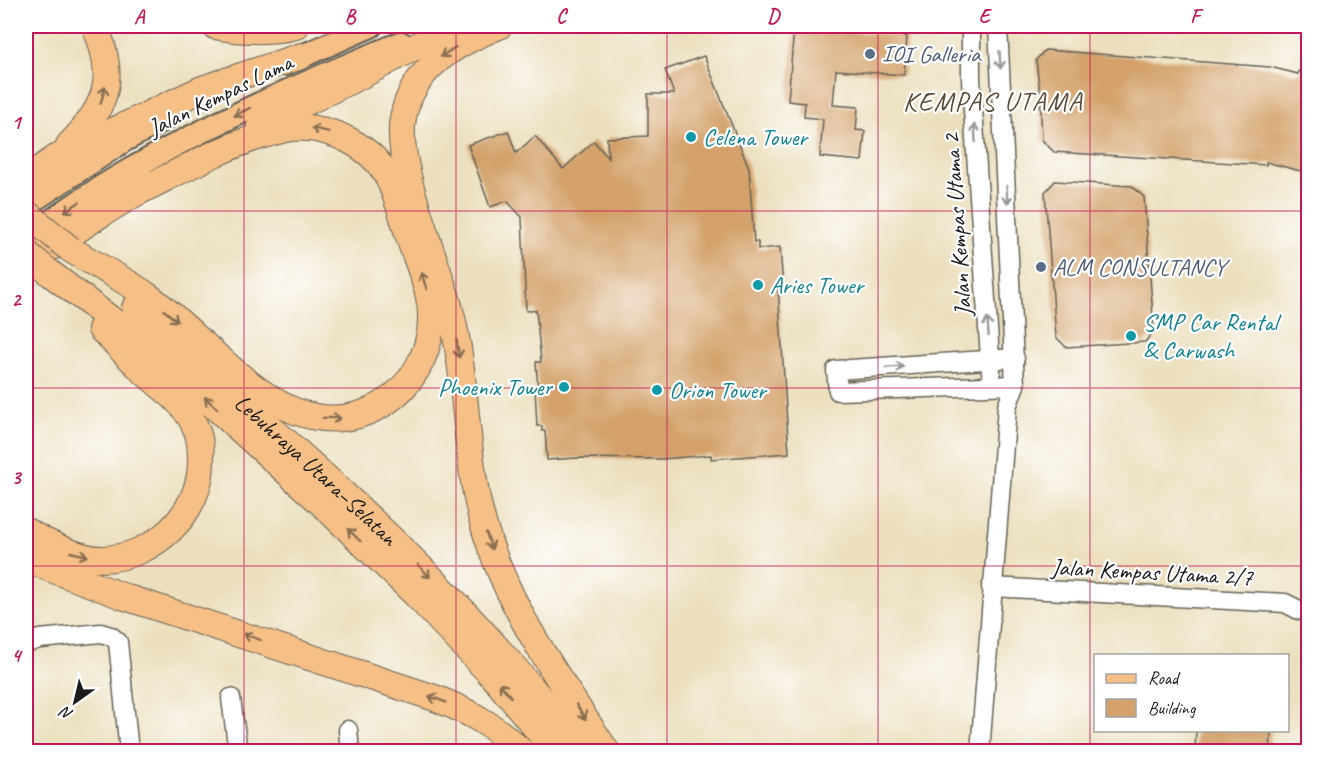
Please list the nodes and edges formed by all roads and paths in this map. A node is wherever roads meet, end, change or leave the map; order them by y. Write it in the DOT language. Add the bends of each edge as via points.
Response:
graph roads {
  1 [pos="95,26"];
  2 [pos="215,26"];
  3 [pos="296,26"];
  4 [pos="371,26"];
  5 [pos="453,26"];
  6 [pos="499,26"];
  7 [pos="971,26"];
  8 [pos="998,26"];
  9 [pos="301,56"];
  10 [pos="57,158"];
  11 [pos="26,179"];
  12 [pos="136,193"];
  13 [pos="26,205"];
  14 [pos="26,213"];
  15 [pos="26,238"];
  16 [pos="70,249"];
  17 [pos="26,253"];
  18 [pos="26,264"];
  19 [pos="50,273"];
  20 [pos="1014,358"];
  21 [pos="990,360"];
  22 [pos="1015,385"];
  23 [pos="992,386"];
  24 [pos="1007,407"];
  25 [pos="26,531"];
  26 [pos="26,556"];
  27 [pos="991,587"];
  28 [pos="1308,611"];
  29 [pos="26,643"];
  30 [pos="231,698"];
  31 [pos="348,730"];
  32 [pos="129,752"];
  33 [pos="238,752"];
  34 [pos="350,752"];
  35 [pos="522,752"];
  36 [pos="556,752"];
  37 [pos="584,752"];
  38 [pos="607,752"];
  39 [pos="980,752"];
  10 -- 1 [label="highway, one-way" via="98,112 105,91 108,70"];
  2 -- 3 [label="highway"];
  4 -- 9 [label="main road, Jalan Kempas Lama"];
  5 -- 12 [label="highway"];
  5 -- 15 [label="main road, Jalan Kempas Lama, one-way" via="278,94 120,176"];
  6 -- 38 [label="highway, one-way" via="447,52 428,69 406,105 401,140 456,337 472,466 496,563 523,620"];
  21 -- 7 [label="street, Jalan Kempas Utama 2, one-way" via="971,80"];
  8 -- 20 [label="street, Jalan Kempas Utama 2, one-way"];
  9 -- 10 [label="highway" via="202,89"];
  9 -- 13 [label="main road, Jalan Kempas Lama" via="206,98 125,140"];
  10 -- 11 [label="highway"];
  16 -- 12 [label="highway, one-way" via="148,296 258,389 292,411 336,419 354,416 394,397 412,378 423,360 429,338 429,297 391,182 374,159 354,142 323,130 289,128 241,142"];
  12 -- 18 [label="highway"];
  14 -- 16 [label="highway, Lebuhraya Utara–Selatan, bridge"];
  16 -- 37 [label="highway, Lebuhraya Utara–Selatan, one-way" via="412,560"];
  17 -- 19 [label="highway, Lebuhraya Utara–Selatan, bridge"];
  25 -- 19 [label="highway, one-way" via="69,552 101,559 128,555 154,544 174,527 189,506 201,468 198,433 188,413"];
  36 -- 19 [label="highway, Lebuhraya Utara–Selatan, one-way" via="425,604 327,509 160,357"];
  20 -- 21 [label="street"];
  20 -- 22 [label="street, Jalan Kempas Utama 2"];
  21 -- 23 [label="street, Jalan Kempas Utama 2"];
  23 -- 21 [label="street, one-way" via="837,391 836,370"];
  22 -- 23 [label="street"];
  22 -- 24 [label="street"];
  23 -- 24 [label="street"];
  24 -- 27 [label="street"];
  35 -- 26 [label="highway, one-way" via="480,718 435,698 102,589"];
  27 -- 28 [label="street, Jalan Kempas Utama 2/7" via="1285,603"];
  27 -- 39 [label="street"];
  29 -- 32 [label="street" via="101,633 118,642"];
  30 -- 33 [label="street"];
  31 -- 34 [label="street"];
}
